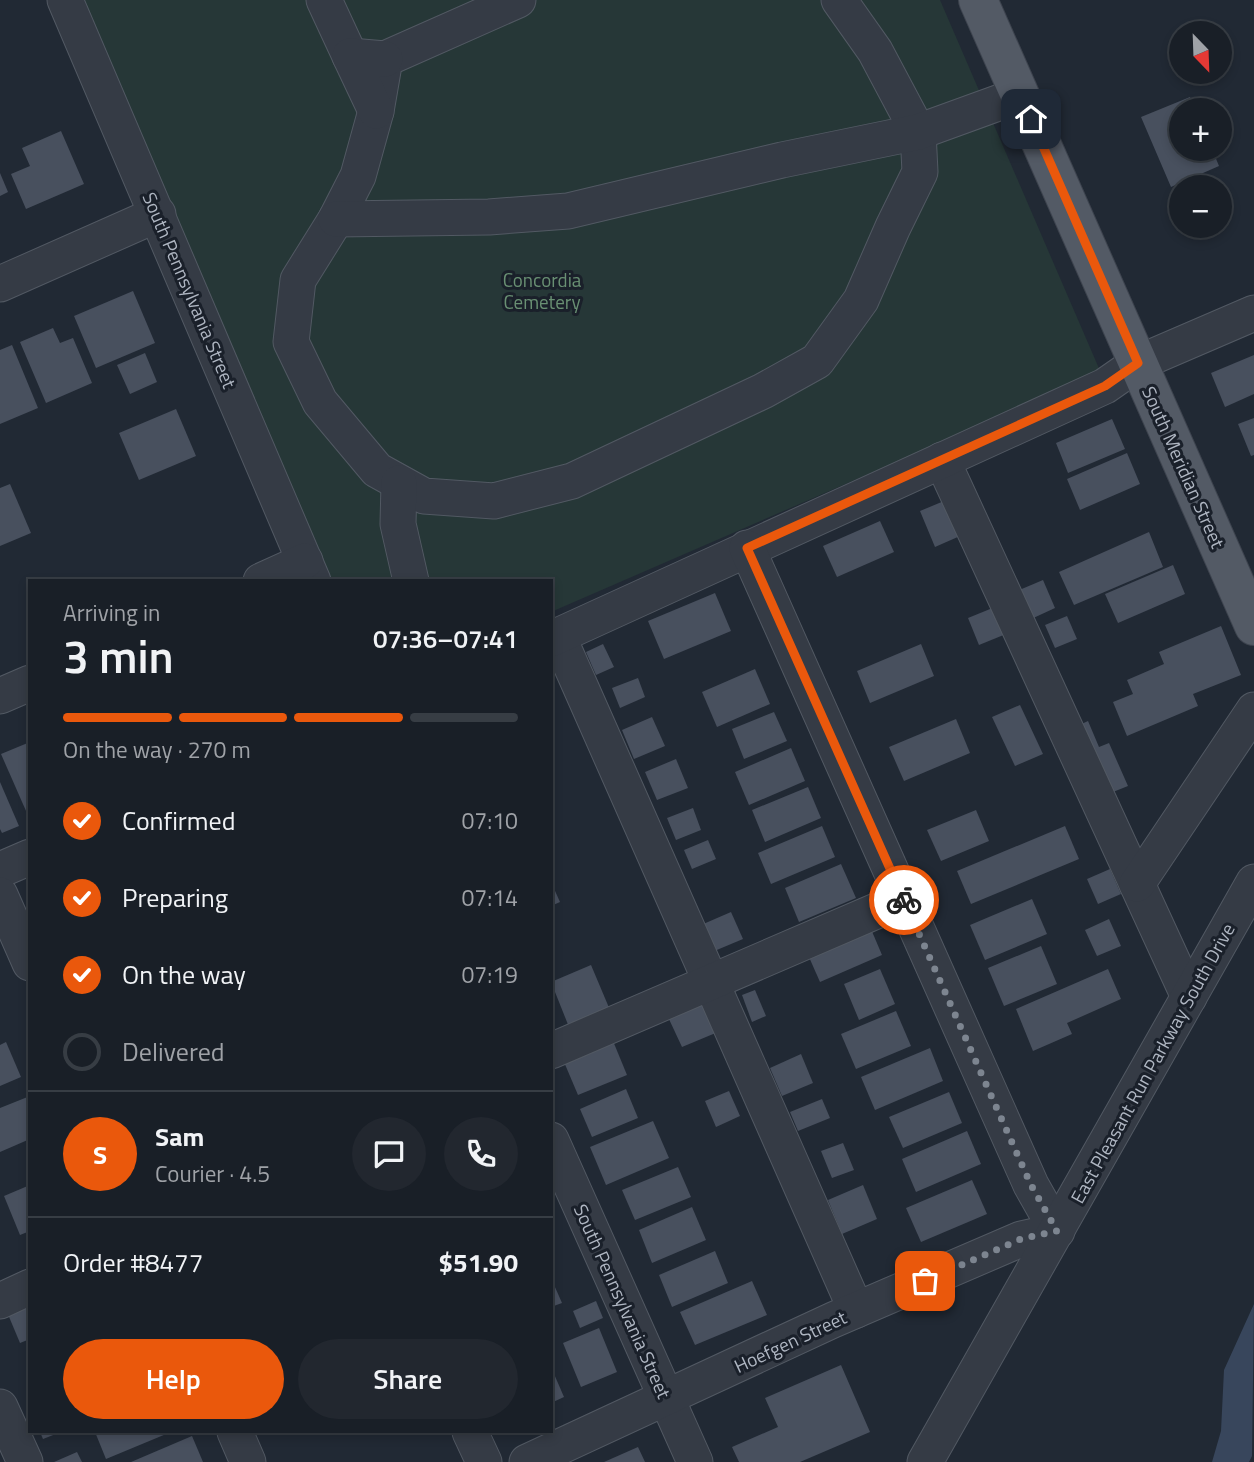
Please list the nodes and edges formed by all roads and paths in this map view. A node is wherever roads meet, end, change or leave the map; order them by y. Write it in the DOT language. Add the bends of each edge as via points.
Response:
graph roads {
  1 [pos="65,0"];
  2 [pos="324,0"];
  3 [pos="518,0"];
  4 [pos="839,0"];
  5 [pos="978,0"];
  6 [pos="350,56"];
  7 [pos="385,59"];
  8 [pos="1020,95"];
  9 [pos="376,111"];
  10 [pos="918,132"];
  11 [pos="158,214"];
  12 [pos="336,219"];
  13 [pos="0,284"];
  14 [pos="1254,313"];
  15 [pos="1138,363"];
  16 [pos="942,460"];
  17 [pos="399,482"];
  18 [pos="747,548"];
  19 [pos="309,571"];
  20 [pos="271,579"];
  21 [pos="411,579"];
  22 [pos="1254,626"];
  23 [pos="554,637"];
  24 [pos="28,684"];
  25 [pos="0,696"];
  26 [pos="1254,710"];
  27 [pos="28,858"];
  28 [pos="0,870"];
  29 [pos="1254,882"];
  30 [pos="1137,884"];
  31 [pos="0,895"];
  32 [pos="904,899"];
  33 [pos="28,958"];
  34 [pos="711,982"];
  35 [pos="1189,998"];
  36 [pos="553,1050"];
  37 [pos="553,1144"];
  38 [pos="1057,1231"];
  39 [pos="28,1288"];
  40 [pos="0,1301"];
  41 [pos="856,1311"];
  42 [pos="667,1398"];
  43 [pos="0,1407"];
  44 [pos="235,1433"];
  45 [pos="470,1433"];
  46 [pos="25,1462"];
  47 [pos="248,1462"];
  48 [pos="484,1462"];
  49 [pos="527,1462"];
  50 [pos="695,1462"];
  51 [pos="925,1462"];
  1 -- 11 [label="street, South Pennsylvania Street"];
  2 -- 6 [label="street"];
  3 -- 7 [label="street"];
  4 -- 10 [label="street" via="876,51"];
  5 -- 8 [label="main road, South Meridian Street"];
  6 -- 7 [label="street"];
  6 -- 9 [label="street"];
  7 -- 9 [label="street"];
  8 -- 10 [label="street"];
  8 -- 15 [label="main road, South Meridian Street"];
  9 -- 12 [label="street" via="358,176"];
  10 -- 12 [label="street" via="568,211"];
  10 -- 17 [label="street" via="920,172 861,300 817,361 572,481 494,501 424,496"];
  11 -- 13 [label="street"];
  11 -- 19 [label="street, South Pennsylvania Street"];
  12 -- 17 [label="street" via="299,280 291,342 320,402 377,470"];
  14 -- 15 [label="street"];
  15 -- 16 [label="street" via="1105,386"];
  15 -- 22 [label="main road, South Meridian Street"];
  16 -- 18 [label="street"];
  16 -- 30 [label="street"];
  17 -- 21 [label="street" via="398,524"];
  18 -- 23 [label="street"];
  18 -- 32 [label="street"];
  19 -- 20 [label="street"];
  23 -- 34 [label="street"];
  24 -- 25 [label="street"];
  26 -- 30 [label="street"];
  27 -- 28 [label="street"];
  29 -- 35 [label="street, East Pleasant Run Parkway South Drive"];
  30 -- 35 [label="street"];
  31 -- 33 [label="street"];
  32 -- 34 [label="street"];
  32 -- 38 [label="street" via="1031,1185"];
  34 -- 36 [label="street"];
  34 -- 41 [label="street"];
  35 -- 38 [label="street, East Pleasant Run Parkway South Drive"];
  37 -- 42 [label="street, South Pennsylvania Street"];
  38 -- 41 [label="street, Hoefgen Street" via="1021,1239"];
  38 -- 51 [label="street, East Pleasant Run Parkway South Drive"];
  39 -- 40 [label="street"];
  41 -- 42 [label="street, Hoefgen Street"];
  42 -- 49 [label="street, Hoefgen Street"];
  42 -- 50 [label="street, South Pennsylvania Street"];
  43 -- 46 [label="street"];
  44 -- 47 [label="street"];
  45 -- 48 [label="street"];
}
